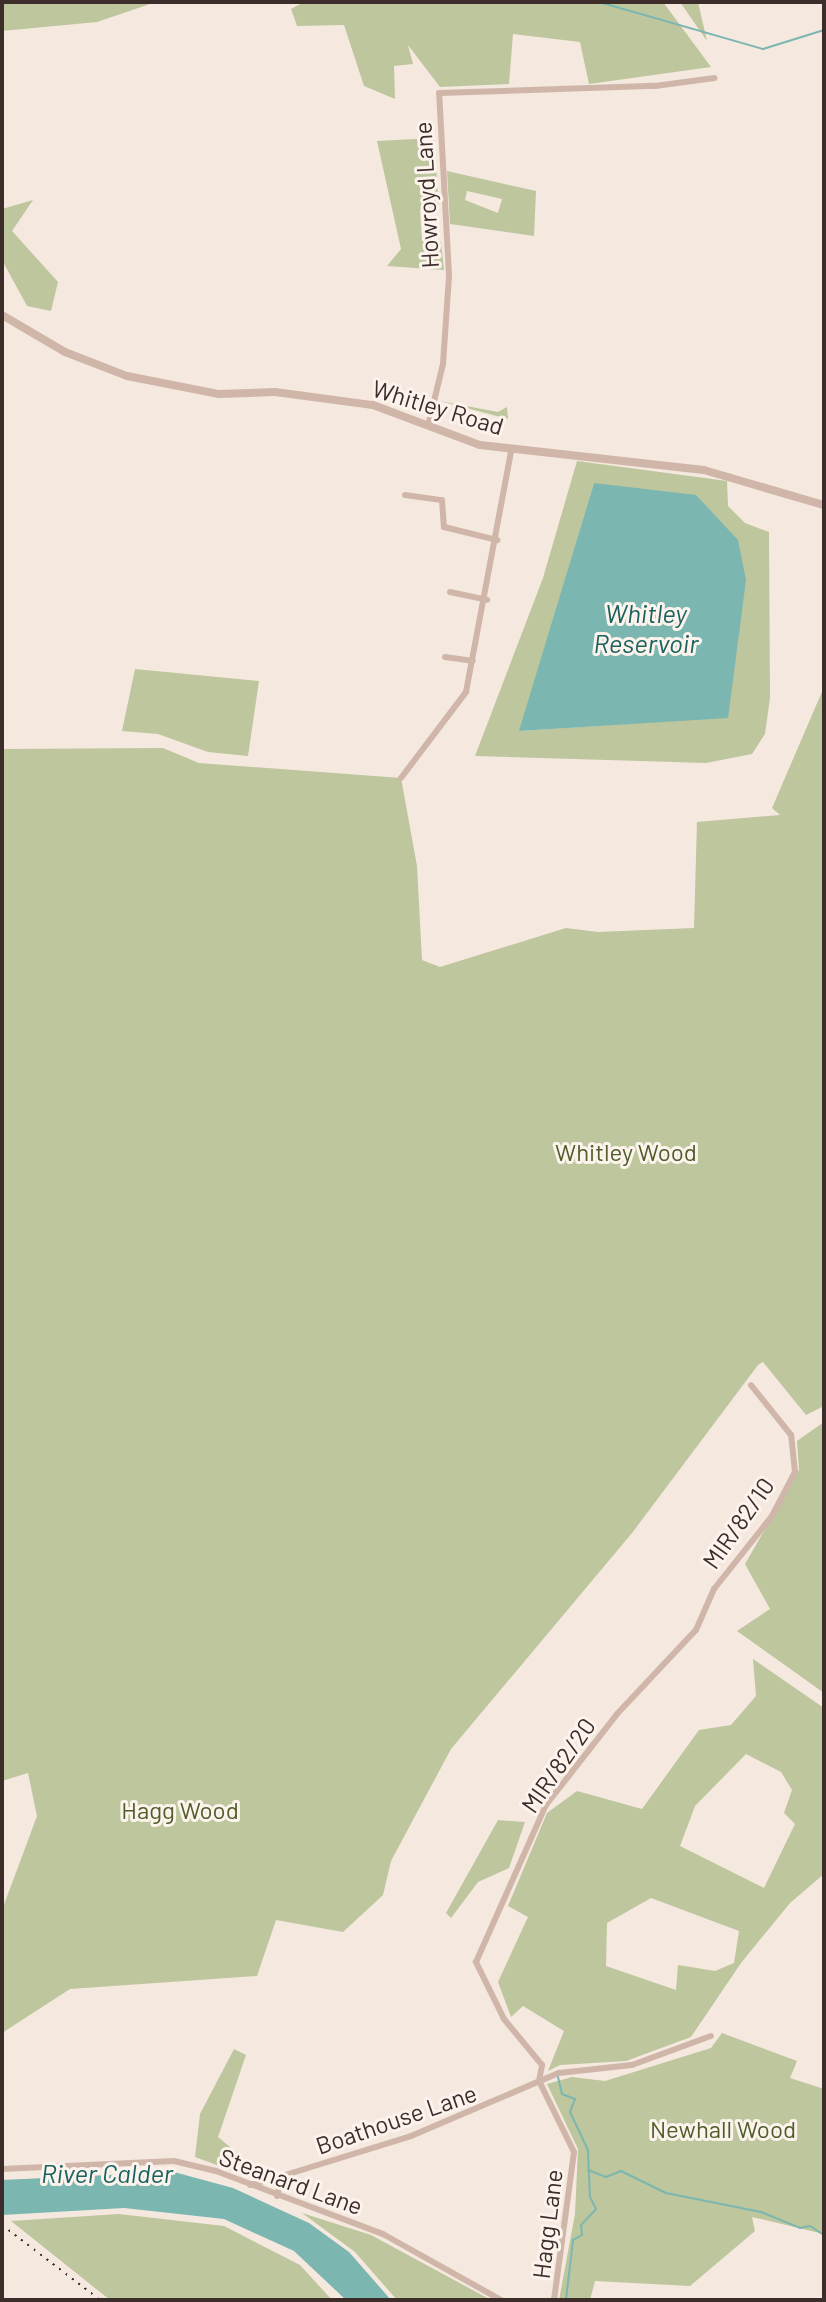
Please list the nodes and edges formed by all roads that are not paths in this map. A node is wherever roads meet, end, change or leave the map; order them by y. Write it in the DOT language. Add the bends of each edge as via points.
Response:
graph roads {
  1 [pos="714,78"];
  2 [pos="2,315"];
  3 [pos="428,426"];
  4 [pos="511,451"];
  5 [pos="405,495"];
  6 [pos="824,505"];
  7 [pos="497,540"];
  8 [pos="450,592"];
  9 [pos="487,600"];
  10 [pos="445,657"];
  11 [pos="473,661"];
  12 [pos="401,778"];
  13 [pos="751,1385"];
  14 [pos="696,1630"];
  15 [pos="484,1943"];
  16 [pos="711,2036"];
  17 [pos="539,2081"];
  18 [pos="2,2169"];
  19 [pos="282,2176"];
  20 [pos="250,2185"];
  21 [pos="277,2196"];
  22 [pos="501,2300"];
  23 [pos="554,2300"];
  1 -- 3 [label="street, Howroyd Lane" via="655,86 439,93 449,275 443,364"];
  2 -- 3 [label="street, Whitley Road" via="65,352 127,376 219,394 334,399 385,409"];
  3 -- 4 [label="street, Whitley Road" via="460,440"];
  4 -- 6 [label="street, Whitley Road" via="704,470"];
  4 -- 7 [label="street"];
  5 -- 7 [label="street" via="442,500 444,527"];
  7 -- 9 [label="street"];
  8 -- 9 [label="street"];
  9 -- 11 [label="street"];
  10 -- 11 [label="street"];
  11 -- 12 [label="street" via="459,707"];
  13 -- 14 [label="street, MIR/82/10" via="791,1435 795,1472 772,1516 714,1589"];
  14 -- 15 [label="street, MIR/82/20" via="617,1714 546,1805"];
  15 -- 17 [label="street, Hagg Lane" via="476,1962 504,2019 542,2065"];
  16 -- 17 [label="street, Boathouse Lane" via="632,2065 559,2073"];
  17 -- 19 [label="street, Boathouse Lane" via="411,2136"];
  17 -- 23 [label="street, Hagg Lane" via="574,2152"];
  18 -- 20 [label="street, Steanard Lane" via="174,2161"];
  19 -- 20 [label="street, Boathouse Lane"];
  19 -- 21 [label="street"];
  20 -- 21 [label="street, Steanard Lane"];
  21 -- 22 [label="street, Steanard Lane" via="383,2234"];
}
